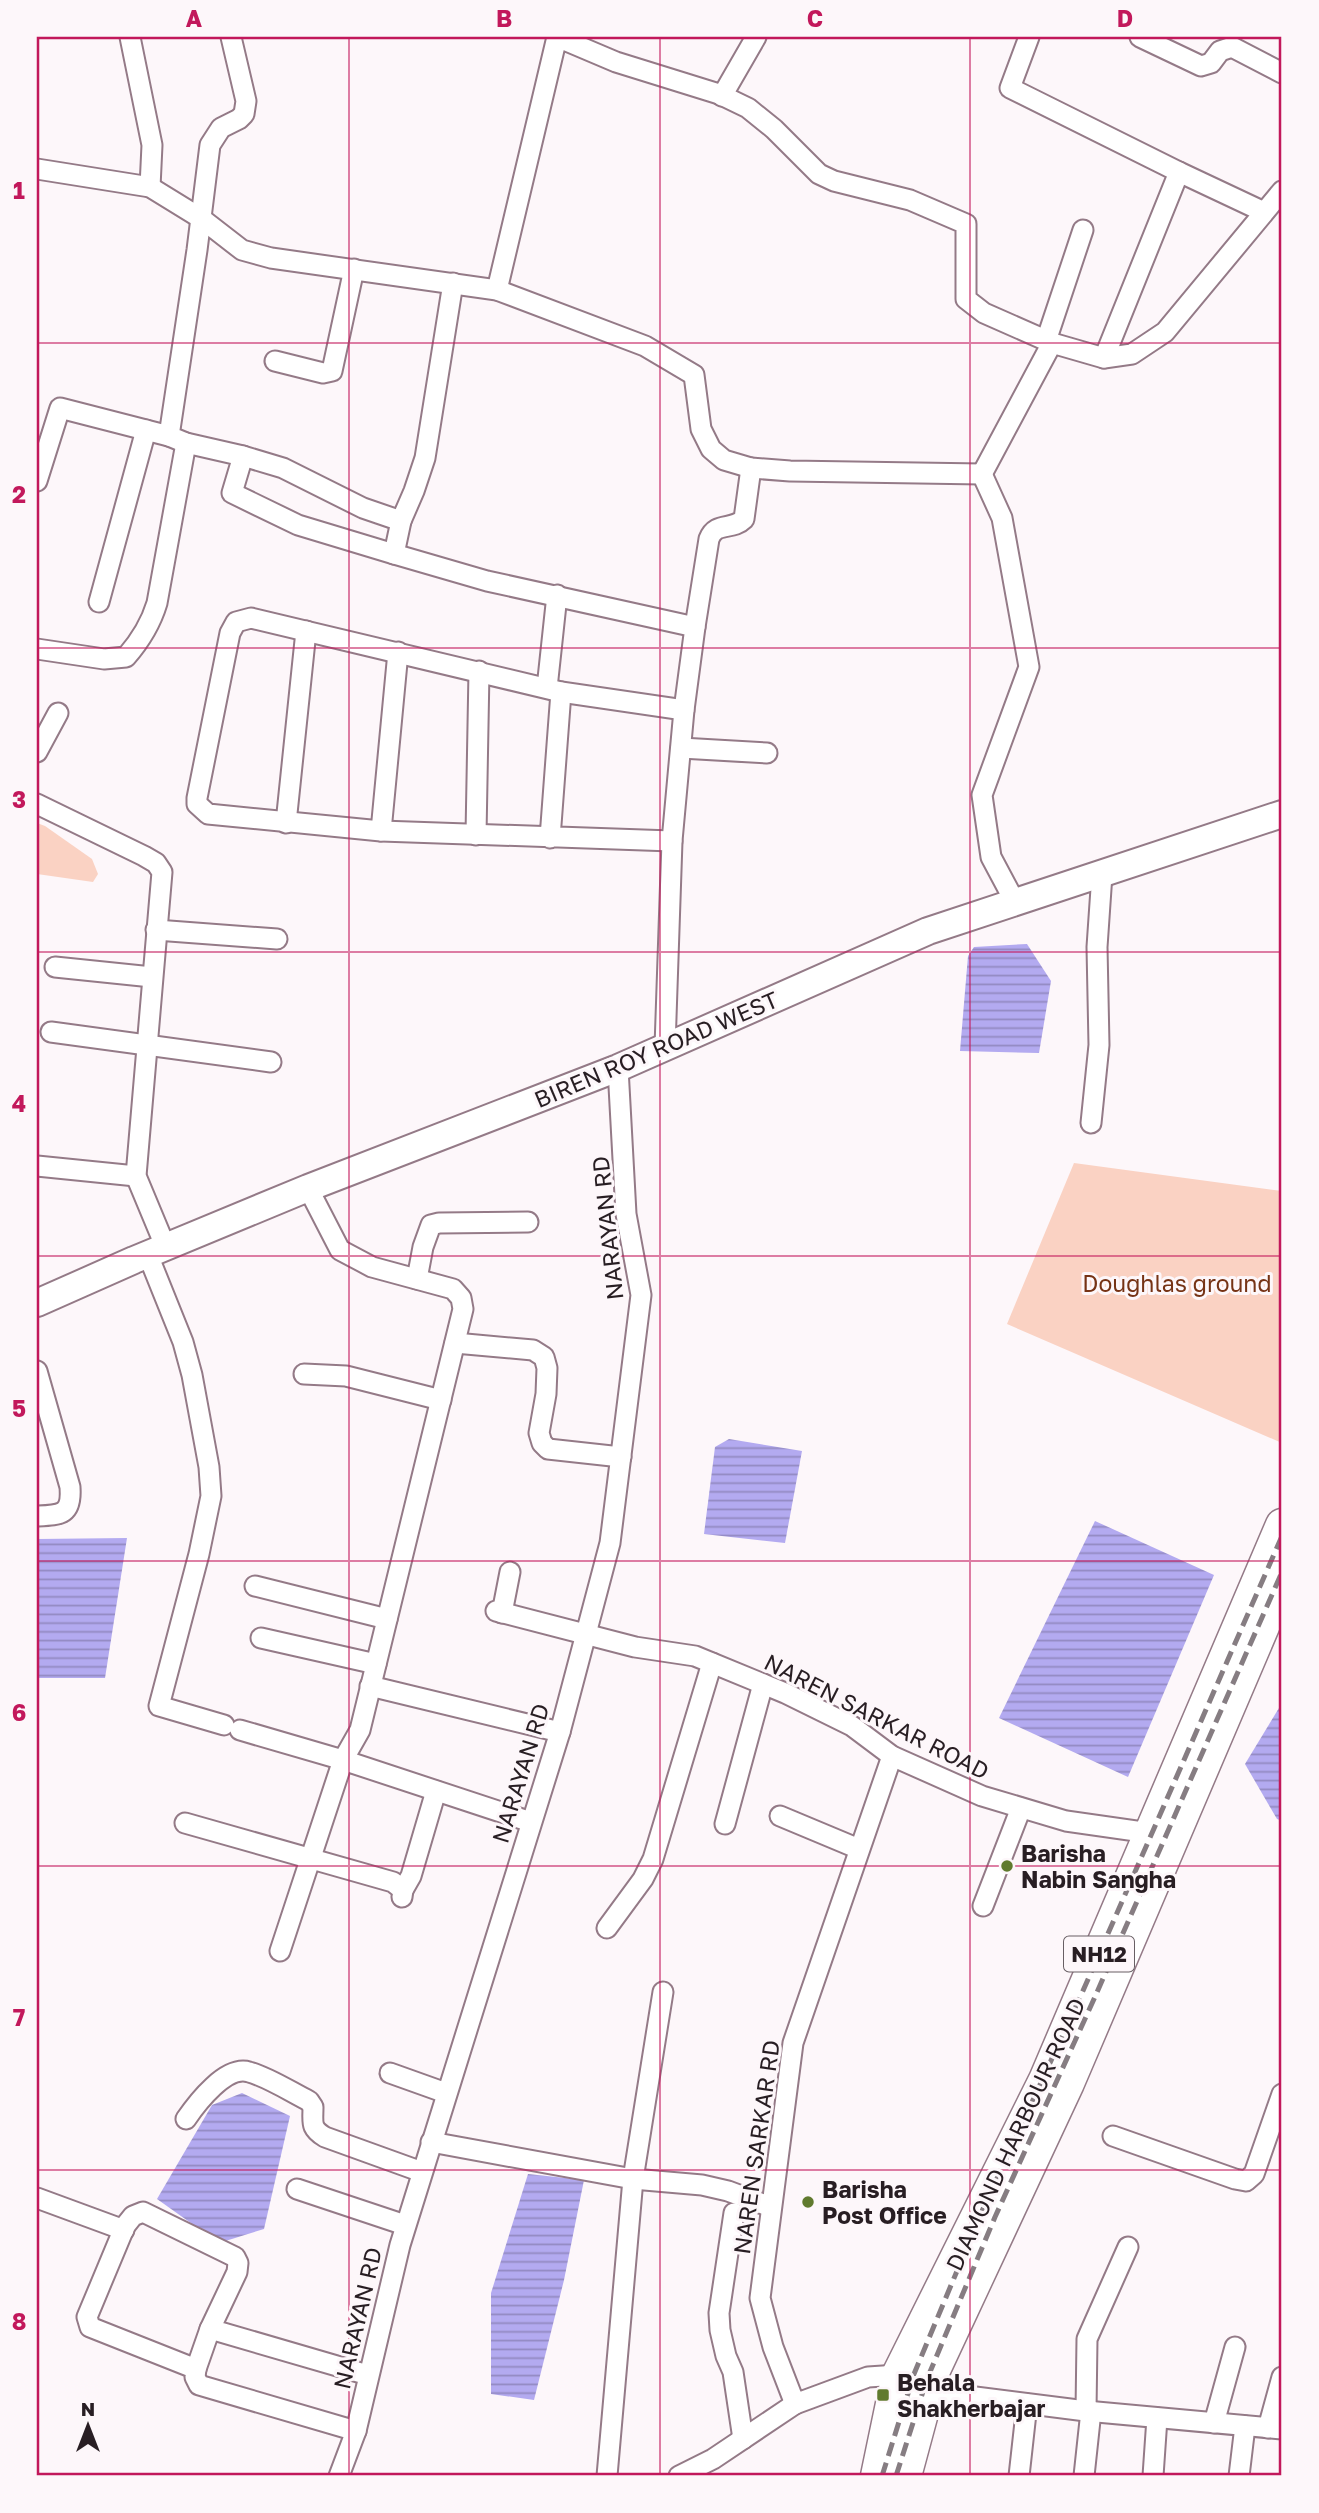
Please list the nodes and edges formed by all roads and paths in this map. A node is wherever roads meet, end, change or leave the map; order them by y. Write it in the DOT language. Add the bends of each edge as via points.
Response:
graph roads {
  1 [pos="130,37"];
  2 [pos="231,37"];
  3 [pos="756,37"];
  4 [pos="1029,37"];
  5 [pos="1140,37"];
  6 [pos="1282,73"];
  7 [pos="722,96"];
  8 [pos="37,169"];
  9 [pos="1180,172"];
  10 [pos="150,187"];
  11 [pos="1282,191"];
  12 [pos="1264,212"];
  13 [pos="202,219"];
  14 [pos="1083,230"];
  15 [pos="354,269"];
  16 [pos="453,283"];
  17 [pos="497,290"];
  18 [pos="1049,342"];
  19 [pos="1104,358"];
  20 [pos="275,362"];
  21 [pos="146,430"];
  22 [pos="177,440"];
  23 [pos="243,456"];
  24 [pos="751,468"];
  25 [pos="982,474"];
  26 [pos="37,481"];
  27 [pos="401,521"];
  28 [pos="394,554"];
  29 [pos="557,596"];
  30 [pos="100,602"];
  31 [pos="695,627"];
  32 [pos="306,631"];
  33 [pos="37,649"];
  34 [pos="398,652"];
  35 [pos="479,671"];
  36 [pos="554,690"];
  37 [pos="684,710"];
  38 [pos="58,713"];
  39 [pos="681,748"];
  40 [pos="37,752"];
  41 [pos="767,753"];
  42 [pos="37,804"];
  43 [pos="1282,814"];
  44 [pos="286,823"];
  45 [pos="381,831"];
  46 [pos="475,835"];
  47 [pos="550,838"];
  48 [pos="673,841"];
  49 [pos="1102,874"];
  50 [pos="1016,902"];
  51 [pos="156,930"];
  52 [pos="277,939"];
  53 [pos="55,967"];
  54 [pos="152,976"];
  55 [pos="51,1032"];
  56 [pos="147,1044"];
  57 [pos="665,1047"];
  58 [pos="271,1062"];
  59 [pos="618,1068"];
  60 [pos="1091,1123"];
  61 [pos="37,1166"];
  62 [pos="136,1176"];
  63 [pos="308,1188"];
  64 [pos="528,1222"];
  65 [pos="157,1252"];
  66 [pos="417,1279"];
  67 [pos="37,1303"];
  68 [pos="455,1343"];
  69 [pos="37,1371"];
  70 [pos="304,1374"];
  71 [pos="441,1399"];
  72 [pos="621,1457"];
  73 [pos="37,1516"];
  74 [pos="1282,1525"];
  75 [pos="510,1572"];
  76 [pos="255,1586"];
  77 [pos="1280,1593"];
  78 [pos="387,1619"];
  79 [pos="585,1633"];
  80 [pos="261,1638"];
  81 [pos="712,1663"];
  82 [pos="376,1664"];
  83 [pos="763,1684"];
  84 [pos="370,1686"];
  85 [pos="560,1732"];
  86 [pos="892,1756"];
  87 [pos="343,1760"];
  88 [pos="436,1791"];
  89 [pos="1021,1808"];
  90 [pos="780,1816"];
  91 [pos="185,1822"];
  92 [pos="531,1822"];
  93 [pos="724,1824"];
  94 [pos="1150,1833"];
  95 [pos="859,1849"];
  96 [pos="310,1859"];
  97 [pos="983,1906"];
  98 [pos="607,1928"];
  99 [pos="280,1951"];
  100 [pos="663,1992"];
  101 [pos="390,2073"];
  102 [pos="446,2093"];
  103 [pos="1282,2094"];
  104 [pos="186,2119"];
  105 [pos="1113,2136"];
  106 [pos="431,2142"];
  107 [pos="422,2172"];
  108 [pos="633,2179"];
  109 [pos="297,2189"];
  110 [pos="37,2198"];
  111 [pos="771,2207"];
  112 [pos="995,2208"];
  113 [pos="734,2213"];
  114 [pos="405,2225"];
  115 [pos="124,2230"];
  116 [pos="1128,2247"];
  117 [pos="210,2329"];
  118 [pos="1235,2347"];
  119 [pos="196,2369"];
  120 [pos="368,2375"];
  121 [pos="898,2375"];
  122 [pos="1282,2377"];
  123 [pos="928,2391"];
  124 [pos="795,2404"];
  125 [pos="1027,2404"];
  126 [pos="1088,2411"];
  127 [pos="1157,2418"];
  128 [pos="1214,2423"];
  129 [pos="1245,2426"];
  130 [pos="1275,2428"];
  131 [pos="356,2431"];
  132 [pos="743,2439"];
  133 [pos="339,2476"];
  134 [pos="607,2476"];
  135 [pos="679,2476"];
  136 [pos="877,2476"];
  137 [pos="905,2476"];
  138 [pos="1019,2476"];
  139 [pos="1084,2476"];
  140 [pos="1153,2476"];
  141 [pos="1239,2476"];
  1 -- 10 [label="street" via="152,145"];
  2 -- 13 [label="street" via="246,101 244,114 221,128 210,145"];
  3 -- 7 [label="street"];
  4 -- 9 [label="street" via="1010,88"];
  5 -- 6 [label="street" via="1201,66 1232,47"];
  7 -- 17 [label="street" via="615,62 557,37"];
  7 -- 18 [label="street" via="748,108 819,174 910,200 966,224 966,299 984,313"];
  8 -- 10 [label="street"];
  9 -- 12 [label="street"];
  9 -- 19 [label="street"];
  10 -- 13 [label="street"];
  11 -- 12 [label="street"];
  12 -- 19 [label="street" via="1165,332 1132,354"];
  13 -- 15 [label="street" via="242,250"];
  13 -- 22 [label="street"];
  14 -- 18 [label="street"];
  15 -- 16 [label="street"];
  15 -- 20 [label="street" via="332,371"];
  16 -- 17 [label="street"];
  16 -- 27 [label="street" via="425,458"];
  17 -- 24 [label="street" via="645,346 694,375 701,429 711,449 724,460"];
  18 -- 19 [label="street"];
  18 -- 25 [label="street"];
  21 -- 22 [label="street"];
  21 -- 26 [label="street" via="60,408"];
  21 -- 30 [label="street"];
  22 -- 23 [label="street"];
  22 -- 33 [label="street" via="157,603 131,651 126,657 104,659"];
  23 -- 27 [label="street" via="283,468 363,508"];
  23 -- 28 [label="street" via="232,493 298,525"];
  24 -- 25 [label="street"];
  24 -- 31 [label="street" via="744,519 712,531"];
  25 -- 50 [label="street" via="1002,518 1029,667 982,795 991,857"];
  27 -- 28 [label="street"];
  28 -- 29 [label="street"];
  29 -- 31 [label="street"];
  29 -- 36 [label="street"];
  31 -- 37 [label="street"];
  32 -- 34 [label="street"];
  32 -- 44 [label="street"];
  32 -- 44 [label="street" via="251,618 236,622 197,798 208,814"];
  34 -- 35 [label="street"];
  34 -- 45 [label="street"];
  35 -- 36 [label="street"];
  35 -- 46 [label="street"];
  36 -- 37 [label="street"];
  36 -- 47 [label="street"];
  37 -- 39 [label="street"];
  38 -- 40 [label="street"];
  39 -- 41 [label="street"];
  39 -- 48 [label="street"];
  42 -- 51 [label="street" via="156,863 162,872"];
  43 -- 49 [label="main road, BIREN ROY ROAD WEST"];
  44 -- 45 [label="street"];
  45 -- 46 [label="street"];
  46 -- 47 [label="street"];
  47 -- 48 [label="street"];
  48 -- 57 [label="street"];
  49 -- 50 [label="main road, BIREN ROY ROAD WEST"];
  49 -- 60 [label="street" via="1097,947 1099,1045"];
  50 -- 57 [label="main road, BIREN ROY ROAD WEST" via="928,931"];
  51 -- 52 [label="street"];
  51 -- 54 [label="street"];
  53 -- 54 [label="street"];
  54 -- 56 [label="street"];
  55 -- 56 [label="street"];
  56 -- 58 [label="street"];
  56 -- 62 [label="street"];
  57 -- 59 [label="main road, BIREN ROY ROAD WEST"];
  59 -- 63 [label="main road, BIREN ROY ROAD WEST"];
  59 -- 72 [label="street, NARAYAN RD" via="626,1214 641,1295"];
  61 -- 62 [label="street"];
  62 -- 65 [label="street"];
  63 -- 65 [label="main road, BIREN ROY ROAD WEST"];
  63 -- 66 [label="street" via="340,1250 372,1267"];
  64 -- 66 [label="street" via="431,1225"];
  65 -- 67 [label="main road, BIREN ROY ROAD WEST"];
  65 -- 87 [label="street" via="192,1375 211,1496 159,1706"];
  66 -- 68 [label="street" via="453,1289 461,1298 463,1310"];
  68 -- 71 [label="street"];
  68 -- 72 [label="street" via="533,1350 544,1357 542,1443 548,1449"];
  69 -- 73 [label="street" via="71,1501 58,1515"];
  70 -- 71 [label="street" via="346,1376"];
  71 -- 78 [label="street"];
  72 -- 79 [label="street, NARAYAN RD" via="610,1543"];
  74 -- 94 [label="highway, DIAMOND HARBOUR ROAD / NH12"];
  75 -- 79 [label="street, NAREN SARKAR ROAD" via="499,1612"];
  76 -- 78 [label="street"];
  77 -- 112 [label="highway, DIAMOND HARBOUR ROAD / NH12" via="1068,2084"];
  78 -- 82 [label="street"];
  79 -- 81 [label="street, NAREN SARKAR ROAD"];
  79 -- 85 [label="street, NARAYAN RD"];
  80 -- 82 [label="street"];
  81 -- 83 [label="street, NAREN SARKAR ROAD"];
  81 -- 98 [label="street" via="653,1859"];
  82 -- 84 [label="street"];
  83 -- 86 [label="street, NAREN SARKAR ROAD" via="852,1726"];
  83 -- 93 [label="street"];
  84 -- 85 [label="street"];
  84 -- 87 [label="street" via="360,1730"];
  85 -- 92 [label="street, NARAYAN RD"];
  86 -- 89 [label="street, NAREN SARKAR ROAD" via="982,1797"];
  86 -- 95 [label="street, NAREN SARKAR RD"];
  87 -- 88 [label="street"];
  87 -- 96 [label="street"];
  88 -- 92 [label="street"];
  88 -- 96 [label="street" via="402,1893 393,1882"];
  89 -- 94 [label="street, NAREN SARKAR ROAD" via="1066,1821"];
  89 -- 97 [label="street"];
  90 -- 95 [label="street"];
  91 -- 96 [label="street"];
  92 -- 102 [label="street, NARAYAN RD"];
  94 -- 112 [label="highway, DIAMOND HARBOUR ROAD / NH12"];
  95 -- 111 [label="street, NAREN SARKAR RD" via="793,2043"];
  96 -- 99 [label="street"];
  100 -- 108 [label="street"];
  101 -- 102 [label="street"];
  102 -- 106 [label="street, NARAYAN RD"];
  103 -- 105 [label="street" via="1254,2174 1246,2181"];
  104 -- 107 [label="street" via="199,2099 231,2073 247,2071 309,2101 316,2132"];
  106 -- 107 [label="street, NARAYAN RD"];
  106 -- 108 [label="street"];
  107 -- 114 [label="street, NARAYAN RD"];
  108 -- 111 [label="street" via="687,2182"];
  108 -- 134 [label="street"];
  109 -- 114 [label="street"];
  110 -- 115 [label="street"];
  111 -- 124 [label="street, NAREN SARKAR RD" via="760,2298"];
  112 -- 121 [label="highway, DIAMOND HARBOUR ROAD / NH12"];
  112 -- 123 [label="highway, DIAMOND HARBOUR ROAD / NH12"];
  113 -- 132 [label="street" via="719,2313"];
  114 -- 120 [label="street, NARAYAN RD"];
  115 -- 117 [label="street" via="133,2216 143,2212 235,2257 237,2272"];
  115 -- 119 [label="street" via="87,2322"];
  116 -- 126 [label="street" via="1087,2339"];
  117 -- 119 [label="street"];
  117 -- 120 [label="street"];
  118 -- 128 [label="street"];
  119 -- 131 [label="street" via="199,2385"];
  120 -- 131 [label="street, NARAYAN RD"];
  121 -- 123 [label="street"];
  121 -- 124 [label="street" via="868,2377"];
  121 -- 136 [label="highway, DIAMOND HARBOUR ROAD / NH12"];
  122 -- 130 [label="street"];
  123 -- 125 [label="street"];
  123 -- 137 [label="highway, DIAMOND HARBOUR ROAD / NH12"];
  124 -- 132 [label="street"];
  125 -- 126 [label="street"];
  125 -- 138 [label="street"];
  126 -- 127 [label="street"];
  126 -- 139 [label="street"];
  127 -- 128 [label="street"];
  127 -- 140 [label="street"];
  128 -- 129 [label="street"];
  129 -- 130 [label="street"];
  129 -- 141 [label="street"];
  131 -- 133 [label="street, NARAYAN RD"];
  132 -- 135 [label="street"];
}
